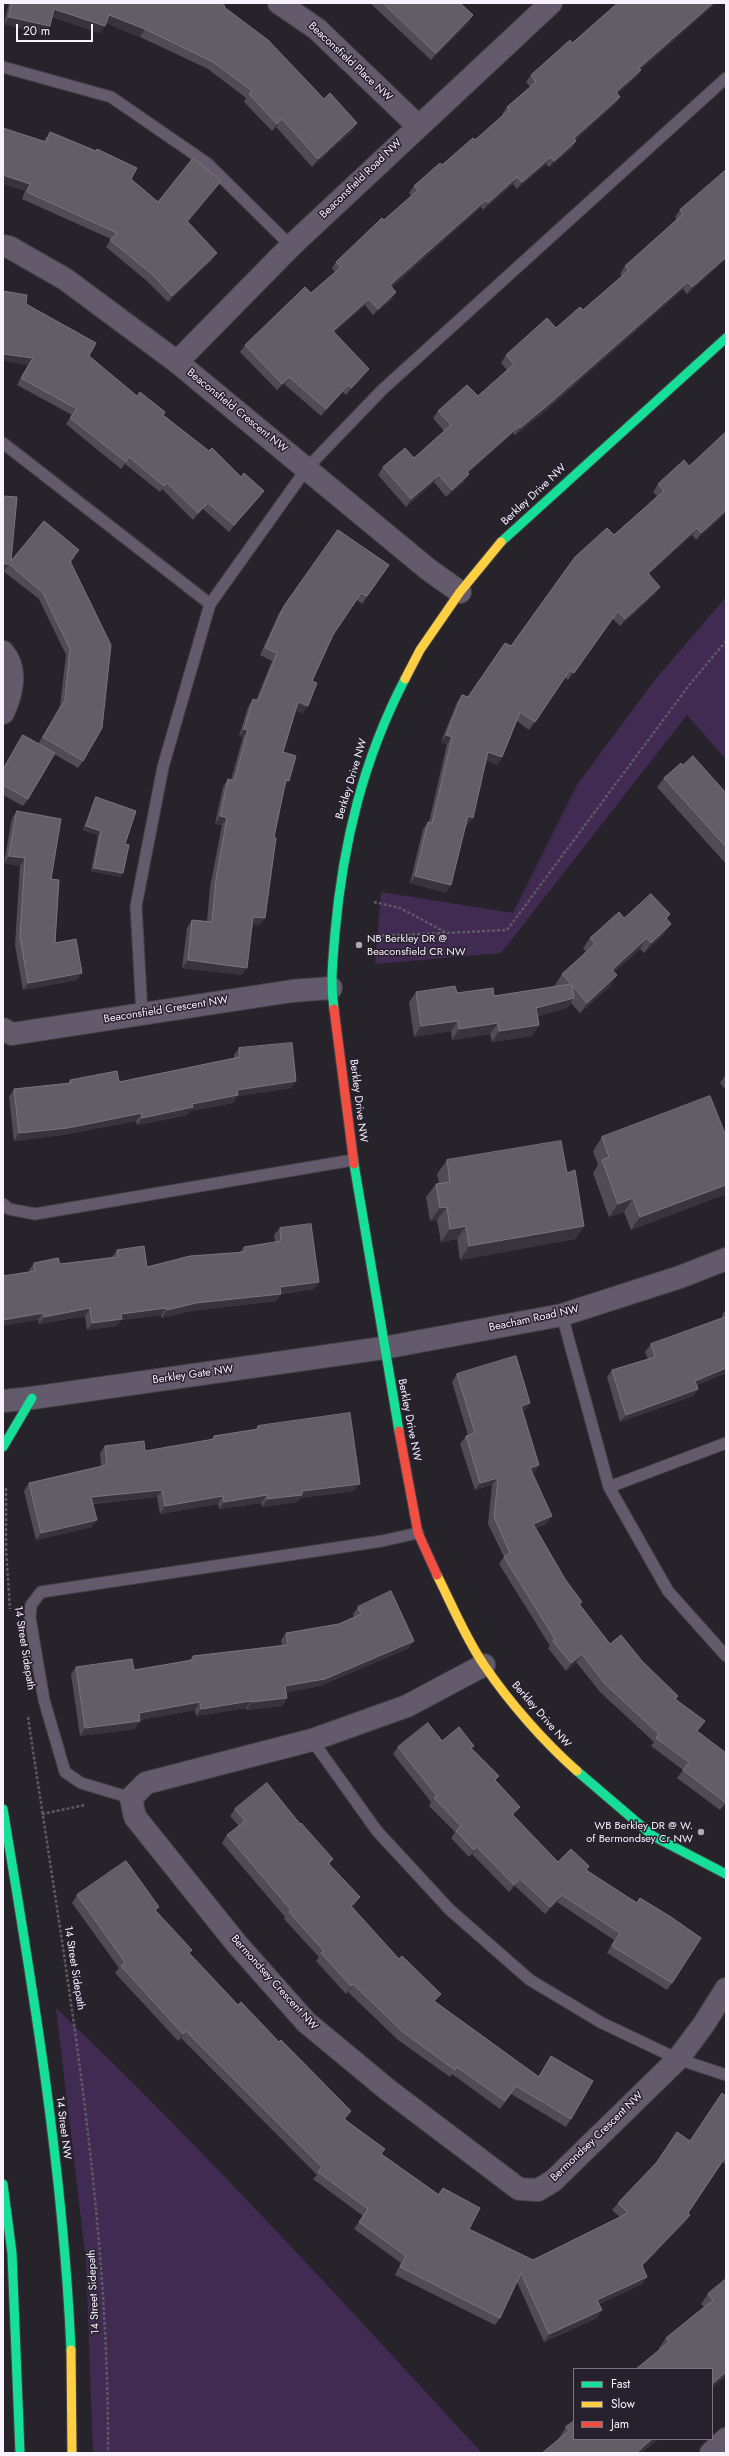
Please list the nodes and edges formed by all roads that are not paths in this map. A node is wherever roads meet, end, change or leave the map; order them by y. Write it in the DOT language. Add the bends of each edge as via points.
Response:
graph roads {
  1 [pos="278,3"];
  2 [pos="545,5"];
  3 [pos="3,67"];
  4 [pos="726,78"];
  5 [pos="418,126"];
  6 [pos="3,246"];
  7 [pos="291,246"];
  8 [pos="726,338"];
  9 [pos="177,362"];
  10 [pos="3,443"];
  11 [pos="307,468"];
  12 [pos="460,592"];
  13 [pos="210,604"];
  14 [pos="3,652"];
  15 [pos="3,713"];
  16 [pos="331,988"];
  17 [pos="142,1014"];
  18 [pos="3,1029"];
  19 [pos="353,1160"];
  20 [pos="3,1204"];
  21 [pos="726,1259"];
  22 [pos="562,1315"];
  23 [pos="382,1348"];
  24 [pos="32,1398"];
  25 [pos="3,1401"];
  26 [pos="726,1442"];
  27 [pos="3,1447"];
  28 [pos="609,1486"];
  29 [pos="418,1533"];
  30 [pos="726,1656"];
  31 [pos="484,1665"];
  32 [pos="312,1740"];
  33 [pos="131,1798"];
  34 [pos="3,1809"];
  35 [pos="726,1874"];
  36 [pos="726,1989"];
  37 [pos="678,2059"];
  38 [pos="726,2075"];
  39 [pos="3,2184"];
  40 [pos="726,2440"];
  41 [pos="20,2453"];
  42 [pos="72,2453"];
  43 [pos="711,2453"];
  1 -- 5 [label="street, Beaconsfield Place NW" via="317,29"];
  2 -- 5 [label="street, Beaconsfield Road NW"];
  3 -- 7 [label="lane" via="111,97 207,163"];
  4 -- 11 [label="lane" via="382,390"];
  5 -- 7 [label="street, Beaconsfield Road NW"];
  6 -- 9 [label="street, Beaconsfield Crescent NW" via="64,279"];
  7 -- 9 [label="street, Beaconsfield Road NW"];
  8 -- 12 [label="street, Berkley Drive NW" via="497,546"];
  9 -- 11 [label="street, Beaconsfield Crescent NW"];
  10 -- 13 [label="lane"];
  11 -- 12 [label="street, Beaconsfield Crescent NW" via="429,570"];
  11 -- 13 [label="lane"];
  12 -- 16 [label="street, Berkley Drive NW" via="420,650 390,708 369,760 353,812 343,869 332,955"];
  13 -- 17 [label="lane" via="163,767 136,906"];
  14 -- 15 [label="street" via="7,656 13,680 11,697"];
  16 -- 17 [label="street, Beaconsfield Crescent NW" via="292,991"];
  16 -- 19 [label="street, Berkley Drive NW"];
  17 -- 18 [label="street, Beaconsfield Crescent NW" via="12,1034"];
  19 -- 20 [label="lane" via="35,1214 9,1209"];
  19 -- 23 [label="street, Berkley Drive NW"];
  21 -- 22 [label="street, Beacham Road NW" via="680,1278"];
  22 -- 23 [label="street, Beacham Road NW"];
  22 -- 28 [label="lane"];
  23 -- 24 [label="street, Berkley Gate NW"];
  23 -- 29 [label="street, Berkley Drive NW"];
  24 -- 25 [label="street, Berkley Gate NW"];
  24 -- 27 [label="street"];
  26 -- 28 [label="lane"];
  28 -- 30 [label="lane" via="668,1591"];
  29 -- 31 [label="street, Berkley Drive NW" via="457,1617"];
  29 -- 33 [label="lane" via="382,1541 41,1592 31,1605 30,1618 44,1700 65,1772 81,1783"];
  31 -- 32 [label="street" via="407,1706"];
  31 -- 35 [label="street, Berkley Drive NW" via="559,1755 653,1836"];
  32 -- 33 [label="street" via="146,1783"];
  32 -- 37 [label="lane" via="377,1831 450,1910 530,1980 602,2022"];
  33 -- 37 [label="street, Bermondsey Crescent NW" via="135,1817 236,1943 306,2022 388,2090 519,2189 538,2190 553,2181"];
  34 -- 42 [label="street, 14 Street NW" via="34,1999 65,2244 73,2395"];
  36 -- 37 [label="street, Bermondsey Crescent NW"];
  37 -- 38 [label="lane"];
  39 -- 41 [label="street" via="12,2253"];
  40 -- 43 [label="street"];
}
